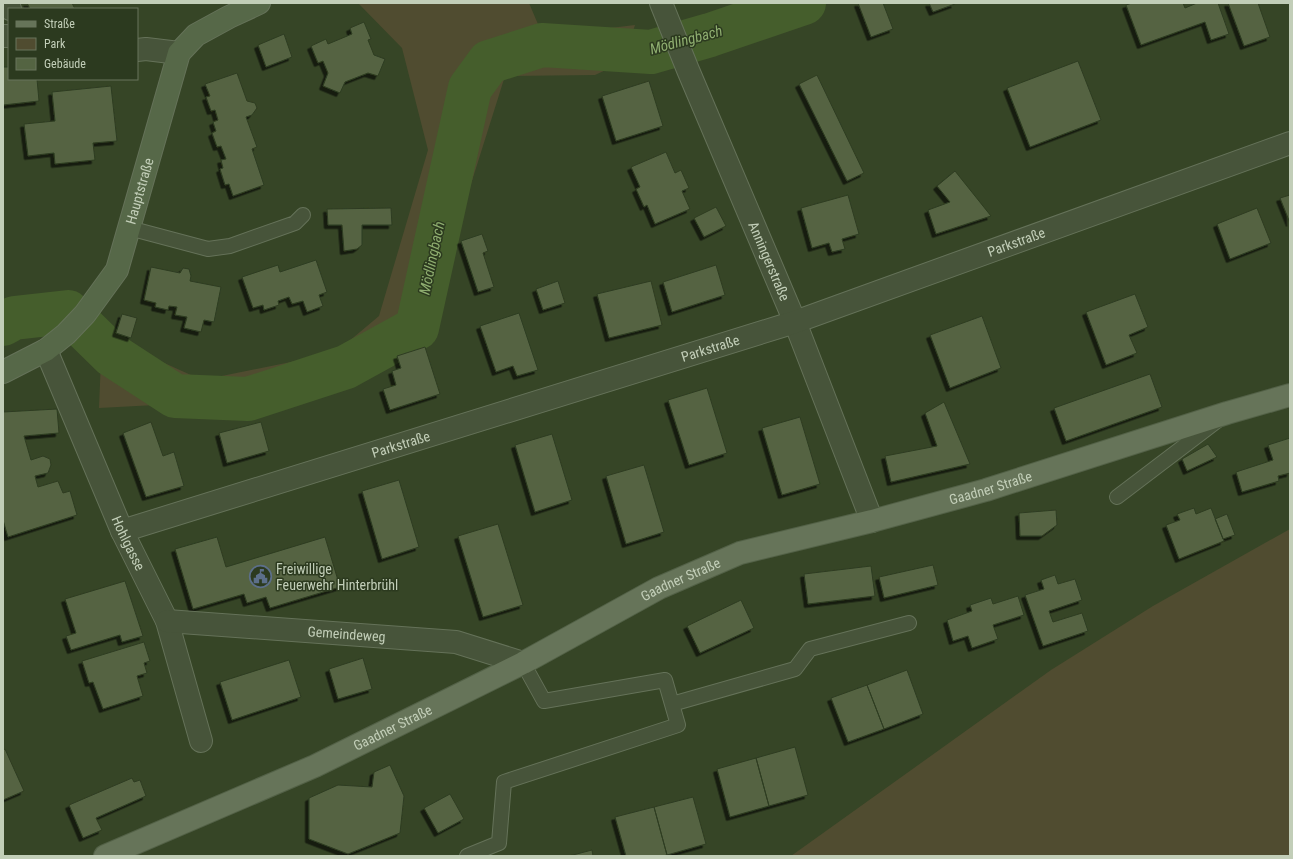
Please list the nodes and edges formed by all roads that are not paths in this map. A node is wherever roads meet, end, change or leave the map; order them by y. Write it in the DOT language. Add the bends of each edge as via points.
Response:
graph roads {
  1 [pos="259,3"];
  2 [pos="664,11"];
  3 [pos="138,50"];
  4 [pos="179,53"];
  5 [pos="1290,143"];
  6 [pos="303,215"];
  7 [pos="129,228"];
  8 [pos="794,322"];
  9 [pos="46,350"];
  10 [pos="3,372"];
  11 [pos="1290,395"];
  12 [pos="1227,414"];
  13 [pos="1117,497"];
  14 [pos="872,521"];
  15 [pos="122,531"];
  16 [pos="167,621"];
  17 [pos="909,623"];
  18 [pos="523,663"];
  19 [pos="672,704"];
  20 [pos="201,740"];
  21 [pos="105,856"];
  22 [pos="467,856"];
  1 -- 4 [label="main road, Hauptstraße" via="196,35"];
  2 -- 8 [label="street, Anningerstraße"];
  3 -- 4 [label="street"];
  4 -- 7 [label="main road, Hauptstraße"];
  5 -- 8 [label="street, Parkstraße"];
  6 -- 7 [label="lane" via="295,222 230,246 208,249"];
  7 -- 9 [label="main road, Hauptstraße" via="117,270 85,314"];
  8 -- 14 [label="street, Anningerstraße"];
  8 -- 15 [label="street, Parkstraße"];
  9 -- 10 [label="main road, Hauptstraße"];
  9 -- 15 [label="street, Hohlgasse"];
  11 -- 12 [label="main road, Gaadner Straße"];
  12 -- 13 [label="lane"];
  12 -- 14 [label="main road, Gaadner Straße" via="986,490"];
  14 -- 18 [label="main road, Gaadner Straße" via="740,553 659,588"];
  15 -- 16 [label="street, Hohlgasse"];
  16 -- 18 [label="street, Gemeindeweg" via="456,642"];
  16 -- 20 [label="street, Hohlgasse"];
  17 -- 19 [label="lane" via="810,649 794,669"];
  18 -- 19 [label="lane" via="544,701 665,680"];
  18 -- 21 [label="main road, Gaadner Straße" via="315,766"];
  19 -- 22 [label="lane" via="678,725 504,782 499,843"];
}
